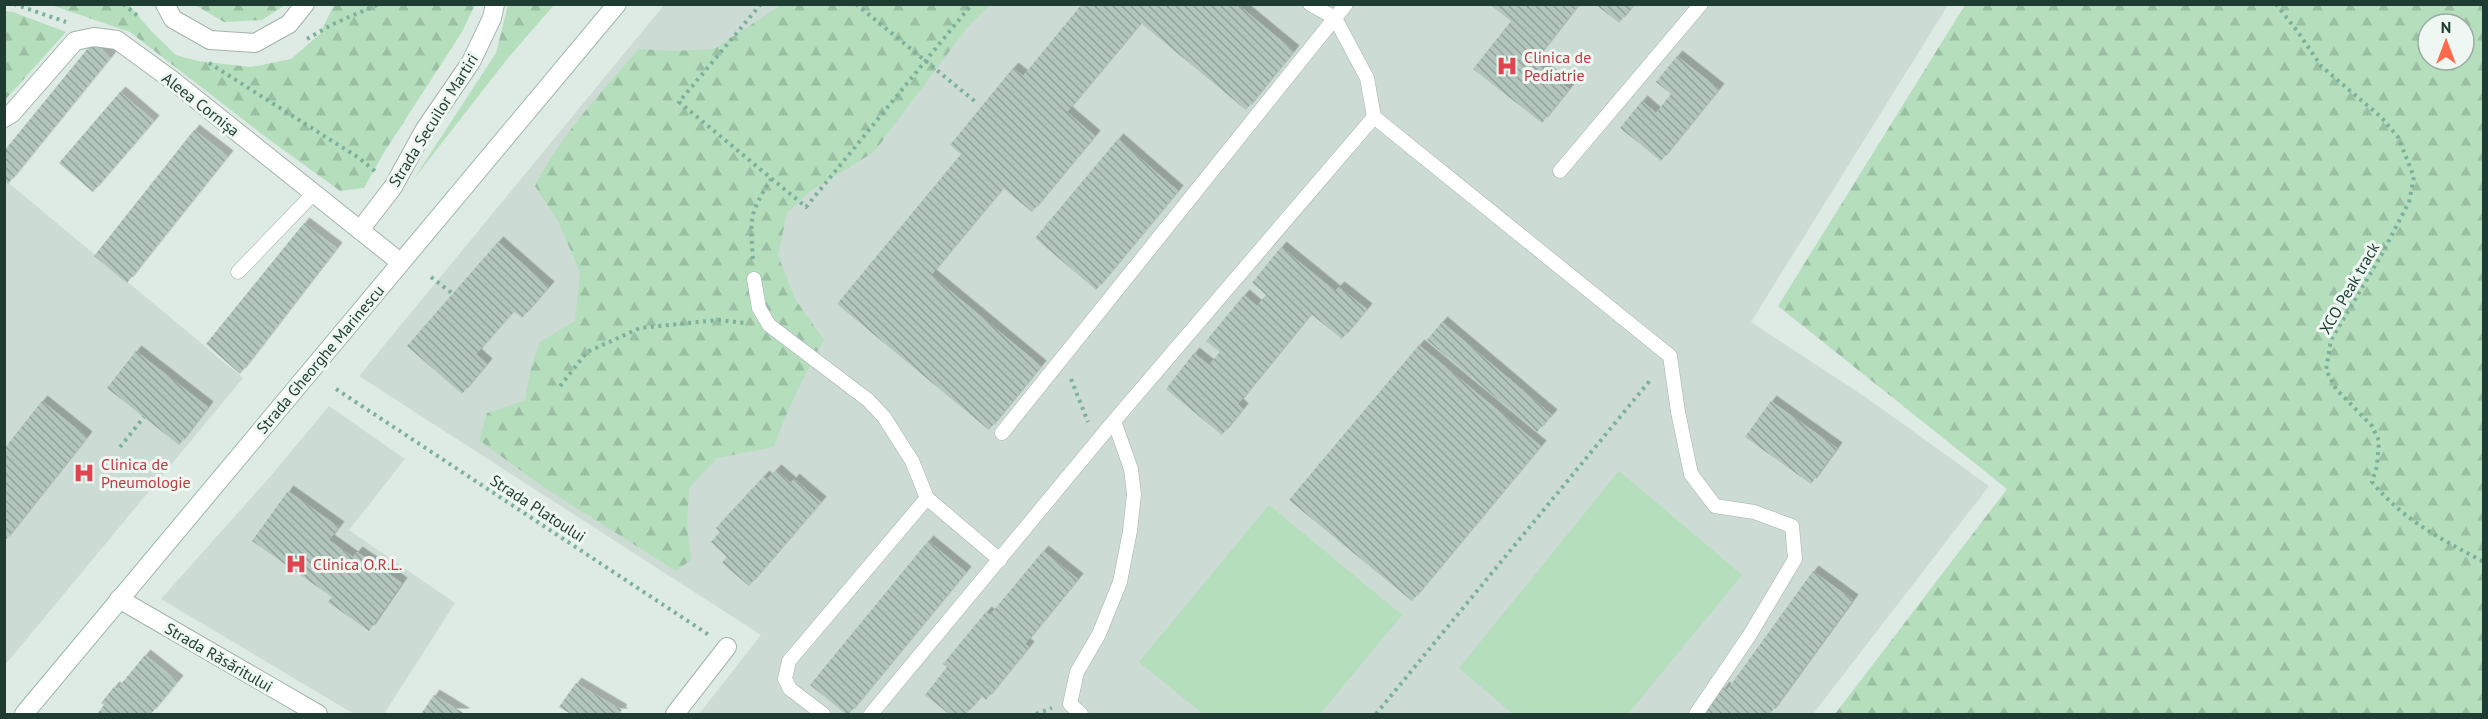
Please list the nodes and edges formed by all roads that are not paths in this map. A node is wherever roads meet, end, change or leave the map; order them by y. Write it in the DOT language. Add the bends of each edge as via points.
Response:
graph roads {
  1 [pos="165,4"];
  2 [pos="305,4"];
  3 [pos="495,4"];
  4 [pos="616,4"];
  5 [pos="1310,4"];
  6 [pos="1346,4"];
  7 [pos="1701,4"];
  8 [pos="1335,18"];
  9 [pos="1374,117"];
  10 [pos="4,118"];
  11 [pos="1560,171"];
  12 [pos="314,193"];
  13 [pos="360,230"];
  14 [pos="400,262"];
  15 [pos="238,272"];
  16 [pos="754,279"];
  17 [pos="1114,422"];
  18 [pos="1002,433"];
  19 [pos="927,498"];
  20 [pos="1000,560"];
  21 [pos="119,599"];
  22 [pos="727,646"];
  23 [pos="24,714"];
  24 [pos="318,714"];
  25 [pos="675,714"];
  26 [pos="823,714"];
  27 [pos="871,714"];
  28 [pos="1081,714"];
  29 [pos="1696,714"];
  1 -- 2 [label="street" via="173,19 210,40 255,43 289,24"];
  3 -- 13 [label="street, Strada Secuilor Martiri" via="471,62 425,129 393,187"];
  4 -- 14 [label="street, Strada Gheorghe Marinescu"];
  5 -- 8 [label="lane"];
  6 -- 8 [label="lane"];
  7 -- 11 [label="lane"];
  8 -- 9 [label="lane" via="1366,78"];
  8 -- 18 [label="lane"];
  9 -- 17 [label="lane"];
  9 -- 29 [label="lane" via="1670,356 1691,474 1715,506 1754,512 1792,526 1795,559"];
  10 -- 12 [label="street, Aleea Cornișa" via="75,41 94,37 117,40"];
  12 -- 13 [label="street, Aleea Cornișa"];
  12 -- 15 [label="lane"];
  13 -- 14 [label="street, Aleea Cornișa"];
  14 -- 21 [label="street, Strada Gheorghe Marinescu"];
  16 -- 19 [label="lane" via="759,308 769,325 885,417 912,460"];
  17 -- 20 [label="lane"];
  17 -- 28 [label="lane" via="1131,470 1134,494 1120,582 1099,634 1077,672 1070,704"];
  19 -- 20 [label="lane"];
  19 -- 26 [label="lane" via="789,661 785,679 790,689"];
  20 -- 27 [label="lane"];
  21 -- 23 [label="street, Strada Gheorghe Marinescu"];
  21 -- 24 [label="street, Strada Răsăritului"];
  22 -- 25 [label="street"];
}
